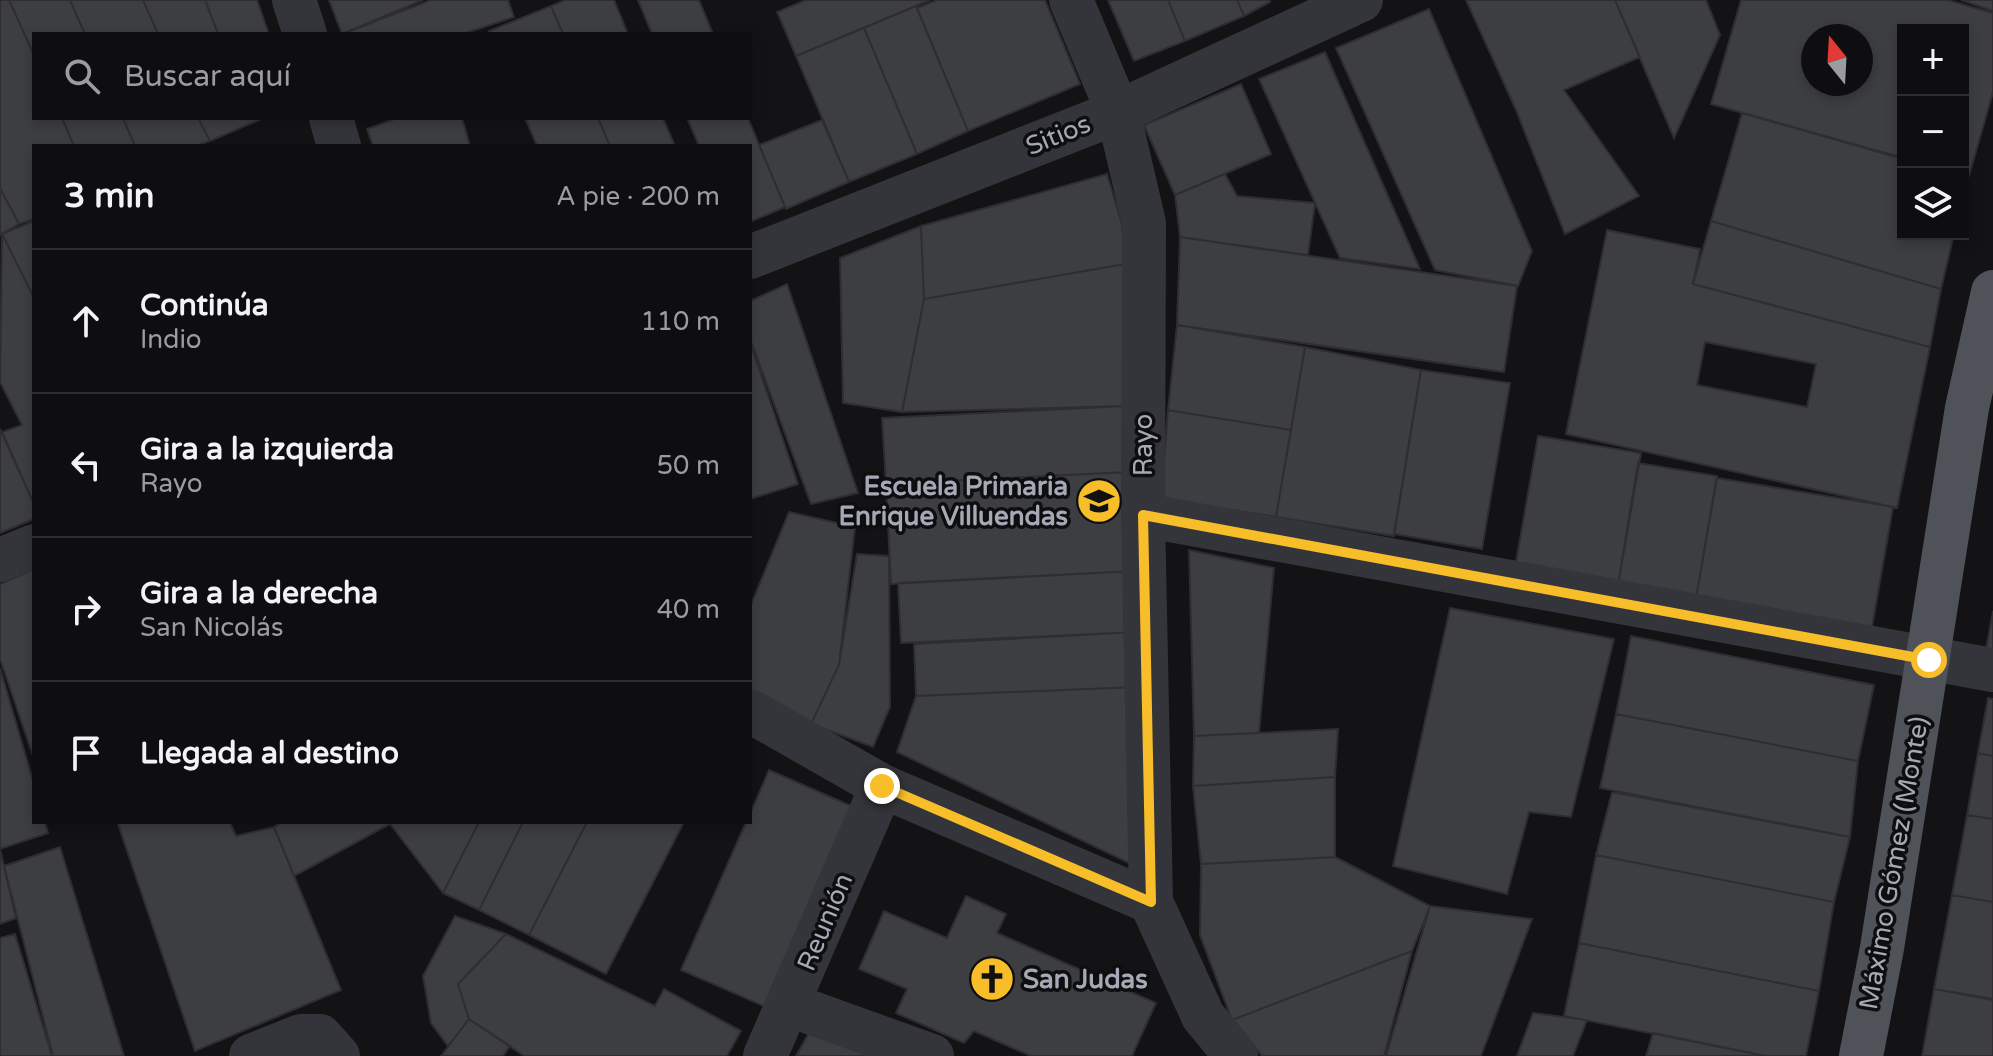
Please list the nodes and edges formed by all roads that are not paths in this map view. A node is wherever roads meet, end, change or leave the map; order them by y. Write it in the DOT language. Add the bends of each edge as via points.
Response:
graph roads {
  1 [pos="294,0"];
  2 [pos="1071,0"];
  3 [pos="1361,0"];
  4 [pos="304,32"];
  5 [pos="1118,112"];
  6 [pos="332,120"];
  7 [pos="338,144"];
  8 [pos="752,256"];
  9 [pos="1993,292"];
  10 [pos="1143,515"];
  11 [pos="32,547"];
  12 [pos="0,560"];
  13 [pos="1929,660"];
  14 [pos="1993,670"];
  15 [pos="752,712"];
  16 [pos="882,786"];
  17 [pos="1151,902"];
  18 [pos="790,1005"];
  19 [pos="329,1046"];
  20 [pos="251,1056"];
  21 [pos="765,1056"];
  22 [pos="932,1056"];
  23 [pos="1236,1056"];
  24 [pos="1861,1056"];
  1 -- 4 [label="street"];
  2 -- 5 [label="street, Rayo"];
  3 -- 5 [label="street, Sitios"];
  5 -- 8 [label="street, Sitios"];
  5 -- 10 [label="street, Rayo" via="1144,223"];
  6 -- 7 [label="street"];
  9 -- 13 [label="main road, Máximo Gómez (Monte)" via="1967,408"];
  10 -- 13 [label="street"];
  10 -- 17 [label="street, Rayo"];
  11 -- 12 [label="street"];
  13 -- 14 [label="street"];
  13 -- 24 [label="main road, Máximo Gómez (Monte)"];
  15 -- 16 [label="street"];
  16 -- 17 [label="street"];
  16 -- 18 [label="street, Reunión"];
  17 -- 23 [label="street" via="1203,1016"];
  18 -- 21 [label="street, Reunión"];
  18 -- 22 [label="street"];
  19 -- 20 [label="street" via="301,1036"];
}
